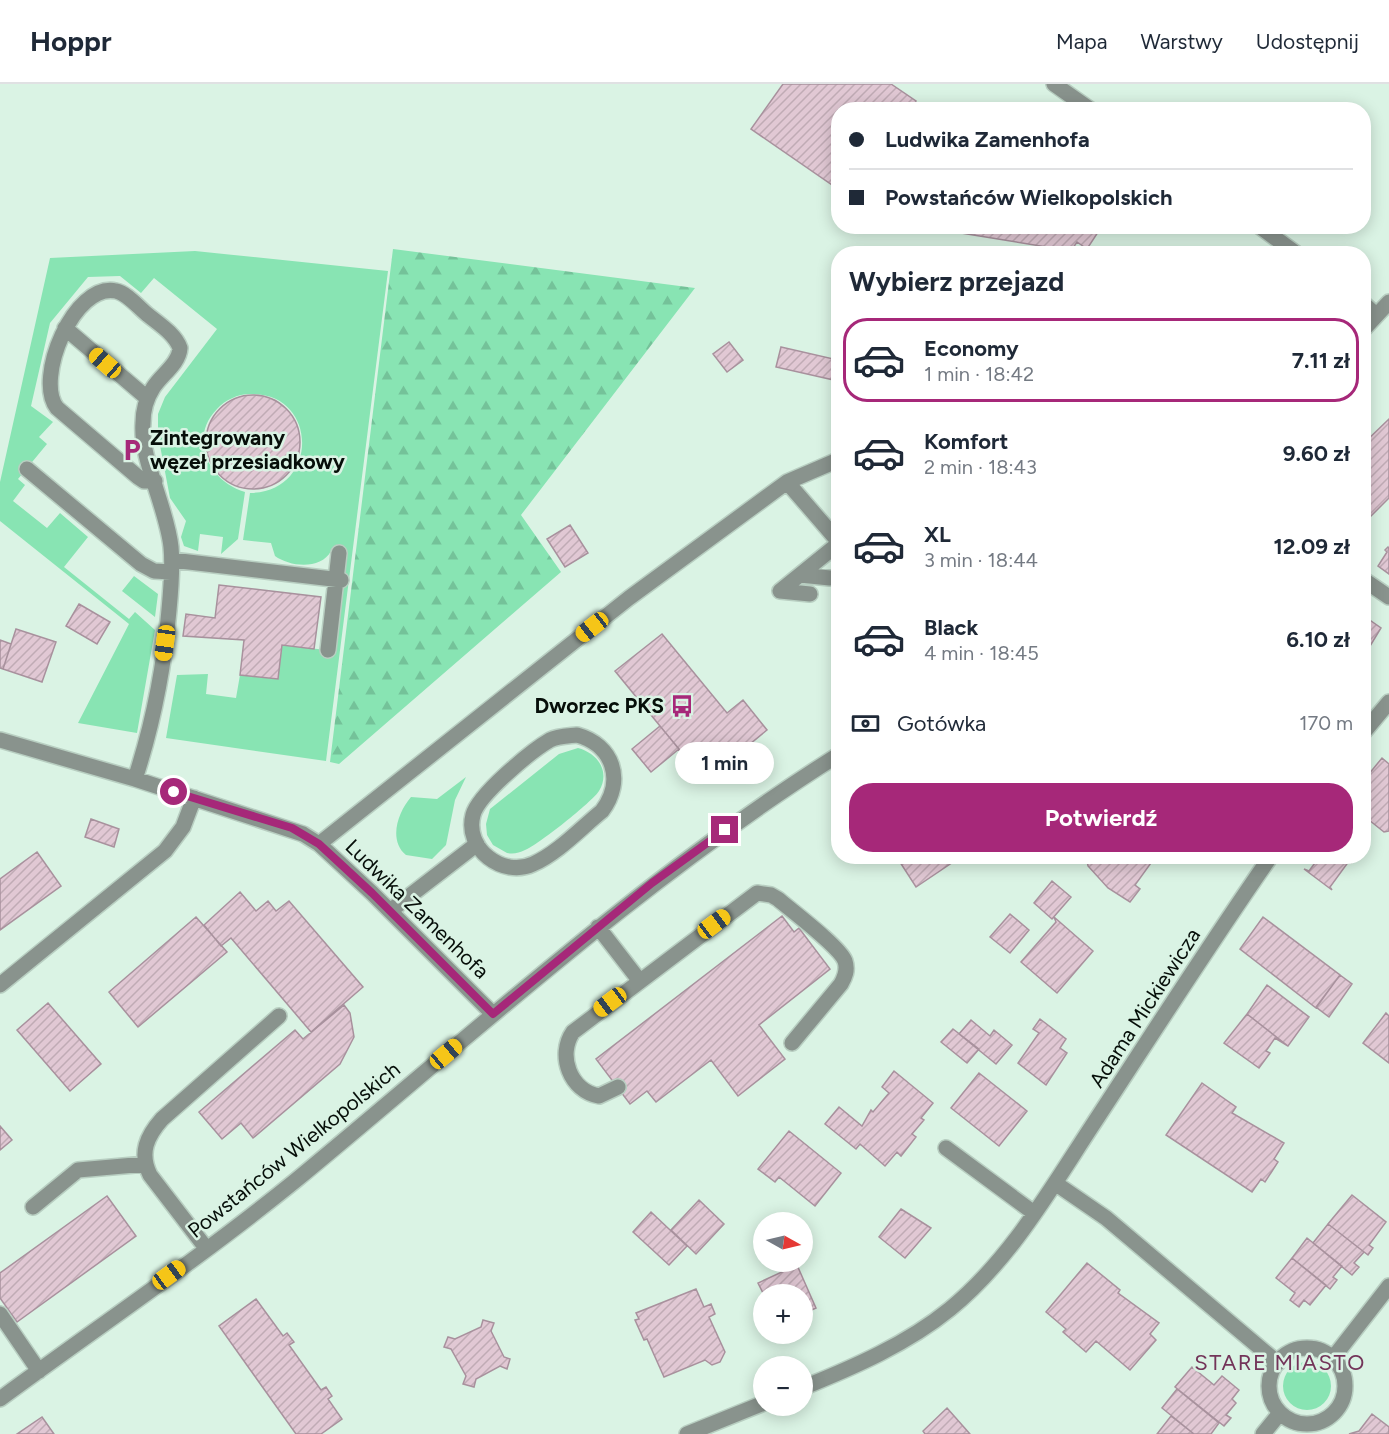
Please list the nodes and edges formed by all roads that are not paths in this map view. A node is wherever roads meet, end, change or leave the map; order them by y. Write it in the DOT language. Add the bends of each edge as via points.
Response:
graph roads {
  1 [pos="1054,84"];
  2 [pos="1080,102"];
  3 [pos="1270,234"];
  4 [pos="1286,246"];
  5 [pos="1389,302"];
  6 [pos="1371,310"];
  7 [pos="1376,315"];
  8 [pos="1371,321"];
  9 [pos="65,328"];
  10 [pos="147,398"];
  11 [pos="831,463"];
  12 [pos="27,470"];
  13 [pos="155,481"];
  14 [pos="787,482"];
  15 [pos="831,534"];
  16 [pos="831,548"];
  17 [pos="339,554"];
  18 [pos="820,558"];
  19 [pos="831,560"];
  20 [pos="172,566"];
  21 [pos="800,574"];
  22 [pos="830,578"];
  23 [pos="339,579"];
  24 [pos="1371,585"];
  25 [pos="810,594"];
  26 [pos="1389,597"];
  27 [pos="328,650"];
  28 [pos="1389,702"];
  29 [pos="1371,724"];
  30 [pos="0,740"];
  31 [pos="831,760"];
  32 [pos="135,779"];
  33 [pos="194,798"];
  34 [pos="319,844"];
  35 [pos="477,844"];
  36 [pos="1266,864"];
  37 [pos="390,911"];
  38 [pos="598,927"];
  39 [pos="639,981"];
  40 [pos="0,985"];
  41 [pos="493,1014"];
  42 [pos="279,1016"];
  43 [pos="792,1043"];
  44 [pos="618,1087"];
  45 [pos="946,1148"];
  46 [pos="146,1164"];
  47 [pos="1055,1183"];
  48 [pos="33,1207"];
  49 [pos="1034,1213"];
  50 [pos="206,1248"];
  51 [pos="1389,1286"];
  52 [pos="0,1314"];
  53 [pos="1333,1358"];
  54 [pos="1278,1363"];
  55 [pos="39,1371"];
  56 [pos="813,1383"];
  57 [pos="0,1399"];
  58 [pos="753,1407"];
  59 [pos="1280,1413"];
  60 [pos="687,1434"];
  61 [pos="1263,1434"];
  1 -- 2 [label="street"];
  3 -- 4 [label="street"];
  5 -- 7 [label="street"];
  6 -- 7 [label="street"];
  7 -- 8 [label="street"];
  9 -- 10 [label="street"];
  9 -- 10 [label="street" via="99,291 120,292 137,306 180,348 178,358"];
  9 -- 13 [label="street" via="49,384 52,402 138,477"];
  10 -- 13 [label="street" via="142,434"];
  11 -- 14 [label="street"];
  12 -- 20 [label="street" via="141,564 154,571"];
  13 -- 20 [label="street" via="169,534"];
  14 -- 15 [label="street"];
  14 -- 34 [label="street" via="628,598"];
  16 -- 18 [label="street"];
  17 -- 23 [label="street"];
  18 -- 19 [label="street"];
  18 -- 21 [label="street"];
  20 -- 23 [label="street"];
  20 -- 32 [label="street" via="161,675"];
  21 -- 22 [label="street"];
  21 -- 25 [label="street" via="780,591"];
  23 -- 27 [label="street"];
  24 -- 26 [label="street"];
  28 -- 29 [label="street"];
  30 -- 32 [label="street, Ludwika Zamenhofa"];
  31 -- 38 [label="street, Powstańców Wielkopolskich" via="704,844"];
  32 -- 33 [label="street, Ludwika Zamenhofa"];
  33 -- 34 [label="street, Ludwika Zamenhofa" via="292,828"];
  33 -- 40 [label="street" via="183,827 165,851"];
  34 -- 37 [label="street, Ludwika Zamenhofa"];
  35 -- 35 [label="street" via="492,861 505,867 518,868 543,858 609,801 614,788 610,757 589,738 577,735 551,740 477,804 472,818"];
  35 -- 37 [label="street"];
  36 -- 47 [label="street, Adama Mickiewicza"];
  37 -- 41 [label="street, Ludwika Zamenhofa"];
  38 -- 39 [label="street"];
  38 -- 41 [label="street, Powstańców Wielkopolskich"];
  39 -- 43 [label="street" via="751,895 771,895 839,951 846,963 841,984"];
  39 -- 44 [label="street" via="580,1024 565,1048 568,1069 585,1092 599,1096"];
  41 -- 50 [label="street, Powstańców Wielkopolskich" via="301,1175"];
  42 -- 46 [label="street" via="156,1126 147,1138"];
  45 -- 49 [label="street"];
  46 -- 48 [label="street" via="78,1170"];
  46 -- 50 [label="street" via="150,1175"];
  47 -- 49 [label="street, Adama Mickiewicza"];
  47 -- 54 [label="street" via="1106,1218"];
  49 -- 56 [label="street, Adama Mickiewicza" via="996,1263 950,1310 897,1345"];
  50 -- 55 [label="street, Powstańców Wielkopolskich"];
  51 -- 53 [label="street"];
  52 -- 55 [label="street"];
  53 -- 54 [label="street" via="1317,1349 1305,1348"];
  53 -- 59 [label="street" via="1343,1373 1345,1385 1344,1397 1331,1416 1309,1424 1297,1423"];
  54 -- 59 [label="street" via="1269,1388"];
  55 -- 57 [label="street, Powstańców Wielkopolskich"];
  58 -- 60 [label="street"];
  59 -- 61 [label="street"];
}
